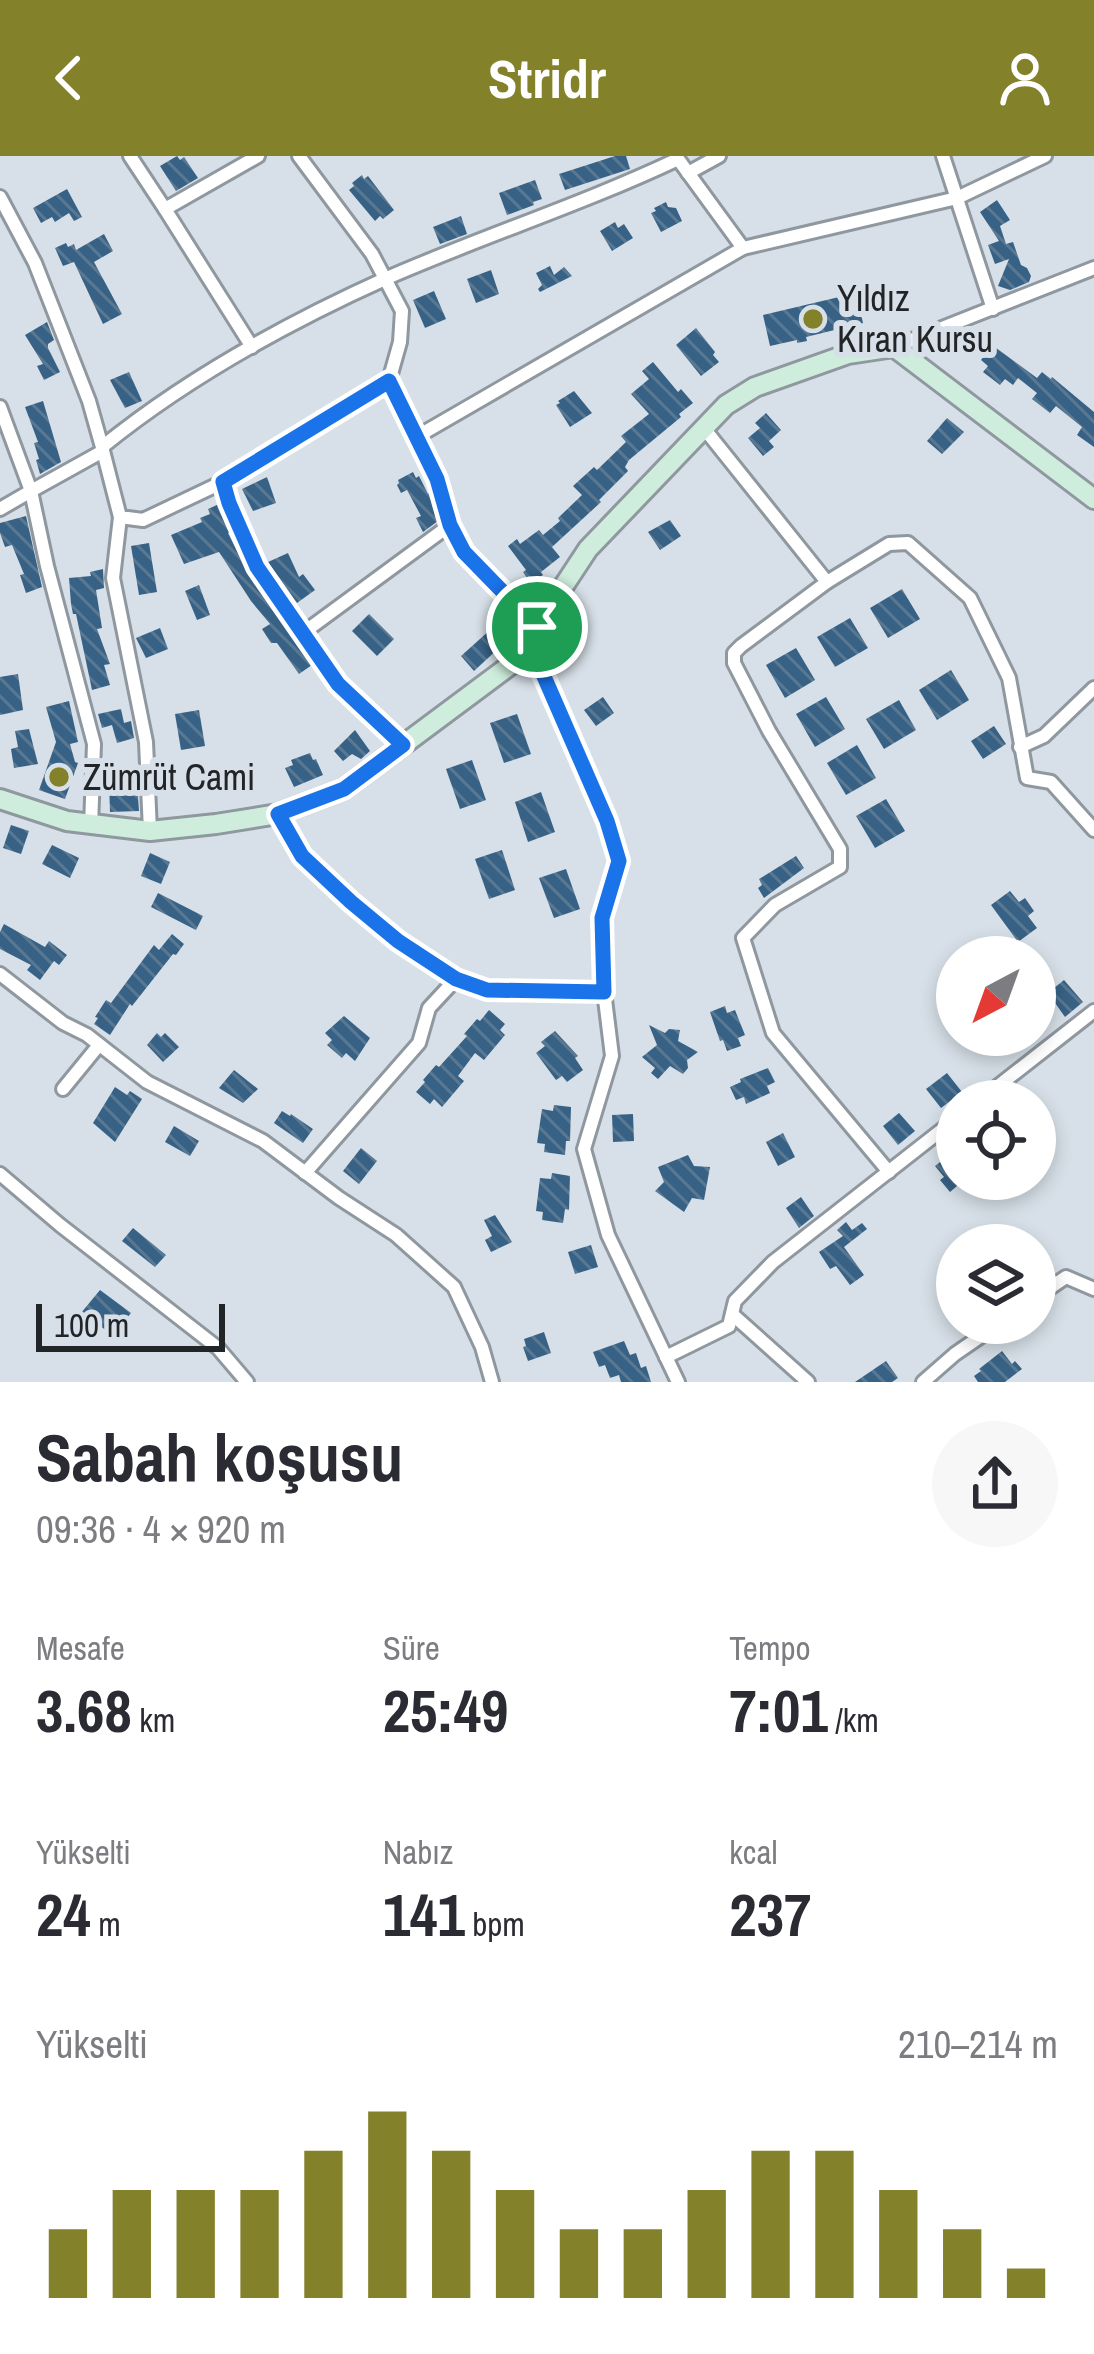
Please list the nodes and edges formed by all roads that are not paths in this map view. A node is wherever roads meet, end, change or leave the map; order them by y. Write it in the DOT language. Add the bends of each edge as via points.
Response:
graph roads {
  1 [pos="130,156"];
  2 [pos="258,156"];
  3 [pos="299,156"];
  4 [pos="719,156"];
  5 [pos="943,156"];
  6 [pos="1046,156"];
  7 [pos="677,158"];
  8 [pos="688,173"];
  9 [pos="957,198"];
  10 [pos="2,207"];
  11 [pos="165,209"];
  12 [pos="743,248"];
  13 [pos="1094,268"];
  14 [pos="385,279"];
  15 [pos="993,309"];
  16 [pos="252,346"];
  17 [pos="894,347"];
  18 [pos="389,381"];
  19 [pos="0,407"];
  20 [pos="703,428"];
  21 [pos="418,436"];
  22 [pos="103,449"];
  23 [pos="223,482"];
  24 [pos="31,491"];
  25 [pos="1094,499"];
  26 [pos="0,508"];
  27 [pos="120,517"];
  28 [pos="450,525"];
  29 [pos="827,583"];
  30 [pos="303,633"];
  31 [pos="533,634"];
  32 [pos="1094,688"];
  33 [pos="403,745"];
  34 [pos="1020,747"];
  35 [pos="0,799"];
  36 [pos="278,814"];
  37 [pos="91,826"];
  38 [pos="1094,830"];
  39 [pos="151,831"];
  40 [pos="0,974"];
  41 [pos="456,979"];
  42 [pos="604,992"];
  43 [pos="1094,1011"];
  44 [pos="99,1045"];
  45 [pos="1007,1080"];
  46 [pos="63,1090"];
  47 [pos="936,1135"];
  48 [pos="889,1172"];
  49 [pos="305,1173"];
  50 [pos="0,1174"];
  51 [pos="1056,1284"];
  52 [pos="1094,1289"];
  53 [pos="732,1314"];
  54 [pos="970,1344"];
  55 [pos="665,1357"];
  56 [pos="247,1382"];
  57 [pos="492,1382"];
  58 [pos="678,1382"];
  59 [pos="808,1382"];
  60 [pos="923,1382"];
  1 -- 11 [label="street"];
  2 -- 11 [label="street"];
  3 -- 14 [label="street"];
  4 -- 8 [label="street"];
  5 -- 9 [label="street"];
  6 -- 9 [label="street"];
  7 -- 8 [label="street"];
  7 -- 14 [label="street"];
  8 -- 12 [label="street"];
  9 -- 12 [label="street"];
  9 -- 15 [label="street"];
  10 -- 22 [label="street" via="35,263"];
  11 -- 16 [label="street"];
  12 -- 21 [label="street"];
  13 -- 15 [label="street"];
  14 -- 16 [label="street"];
  14 -- 18 [label="street" via="401,311"];
  15 -- 17 [label="street"];
  16 -- 22 [label="street"];
  17 -- 20 [label="street" via="755,386"];
  17 -- 25 [label="street"];
  18 -- 21 [label="street"];
  18 -- 23 [label="street"];
  19 -- 24 [label="street"];
  20 -- 29 [label="street"];
  20 -- 31 [label="street" via="588,549"];
  21 -- 28 [label="street"];
  22 -- 24 [label="street"];
  22 -- 27 [label="street"];
  23 -- 27 [label="street" via="143,520"];
  23 -- 30 [label="street" via="257,567"];
  24 -- 26 [label="street"];
  24 -- 37 [label="street" via="94,744"];
  27 -- 39 [label="street" via="113,578 146,742"];
  28 -- 30 [label="street"];
  28 -- 31 [label="street"];
  29 -- 34 [label="street" via="889,544 908,543 970,598 1009,678"];
  29 -- 48 [label="street" via="741,646 734,664 840,849 840,867 775,905 743,938 773,1033"];
  30 -- 33 [label="street" via="338,684"];
  31 -- 33 [label="street" via="513,662"];
  31 -- 42 [label="street" via="619,861 602,918"];
  32 -- 34 [label="street" via="1044,736"];
  33 -- 36 [label="street" via="344,789"];
  34 -- 38 [label="street" via="1027,778 1051,782"];
  35 -- 37 [label="street"];
  36 -- 39 [label="street"];
  36 -- 41 [label="street" via="302,856 351,902"];
  37 -- 39 [label="street"];
  40 -- 44 [label="street"];
  41 -- 42 [label="street" via="487,990"];
  41 -- 49 [label="street" via="429,1008 419,1043"];
  42 -- 55 [label="street" via="612,1056 584,1149 608,1235"];
  43 -- 45 [label="street"];
  44 -- 46 [label="street"];
  44 -- 49 [label="street" via="147,1082 262,1141"];
  47 -- 48 [label="street"];
  48 -- 53 [label="street" via="773,1262"];
  49 -- 57 [label="street" via="396,1235 454,1287"];
  50 -- 56 [label="street" via="218,1348"];
  51 -- 52 [label="street" via="1066,1277"];
  53 -- 55 [label="street" via="728,1326"];
  53 -- 59 [label="street"];
  54 -- 60 [label="street"];
  55 -- 58 [label="street"];
}
